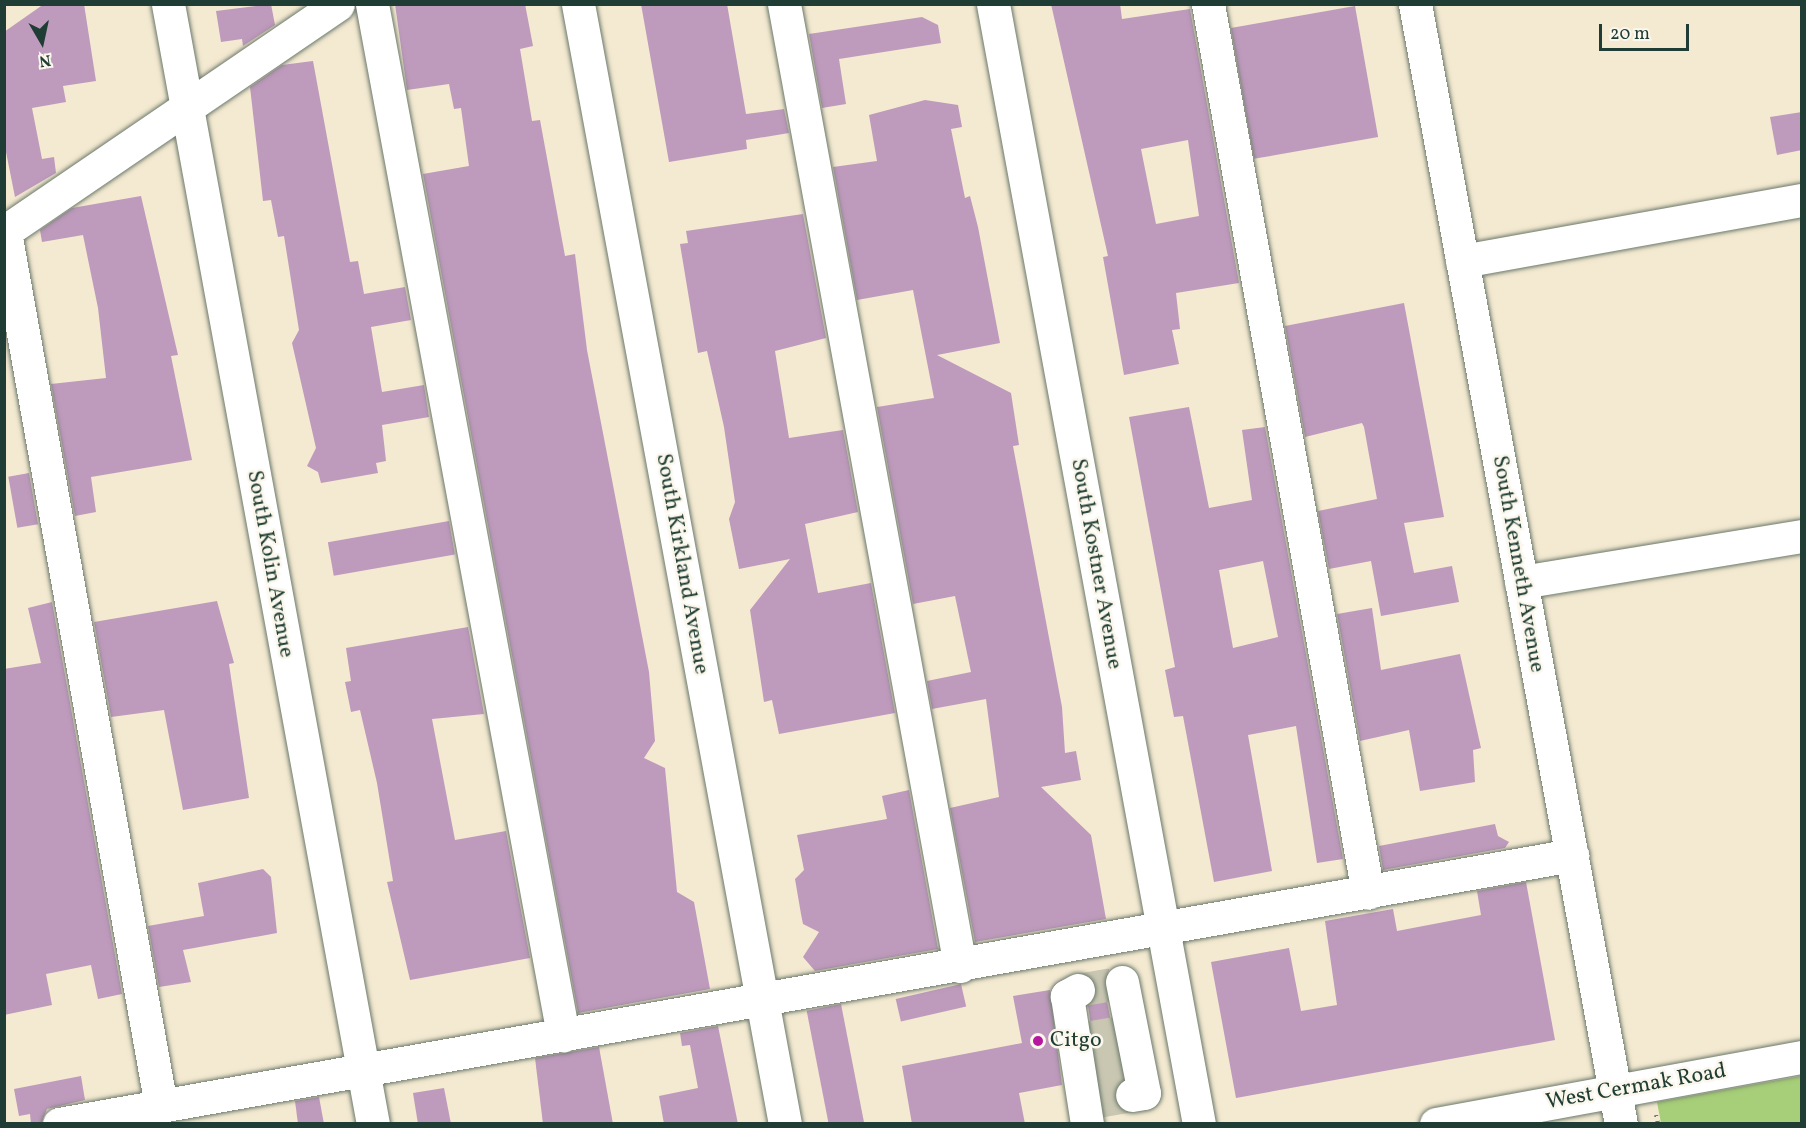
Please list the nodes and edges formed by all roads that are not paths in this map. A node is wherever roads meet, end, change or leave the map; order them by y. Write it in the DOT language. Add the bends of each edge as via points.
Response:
graph roads {
  1 [pos="168,4"];
  2 [pos="338,4"];
  3 [pos="372,4"];
  4 [pos="579,4"];
  5 [pos="784,4"];
  6 [pos="993,4"];
  7 [pos="1208,4"];
  8 [pos="1415,4"];
  9 [pos="187,110"];
  10 [pos="1802,200"];
  11 [pos="5,232"];
  12 [pos="1462,261"];
  13 [pos="1802,536"];
  14 [pos="1521,582"];
  15 [pos="1572,855"];
  16 [pos="1368,893"];
  17 [pos="1164,931"];
  18 [pos="960,966"];
  19 [pos="1172,974"];
  20 [pos="762,1000"];
  21 [pos="1124,1019"];
  22 [pos="1080,1032"];
  23 [pos="563,1035"];
  24 [pos="1186,1052"];
  25 [pos="1802,1057"];
  26 [pos="363,1070"];
  27 [pos="1616,1091"];
  28 [pos="1132,1095"];
  29 [pos="161,1106"];
  30 [pos="1090,1110"];
  31 [pos="59,1124"];
  32 [pos="373,1124"];
  33 [pos="785,1124"];
  34 [pos="1199,1124"];
  35 [pos="1436,1124"];
  36 [pos="1621,1124"];
  1 -- 9 [label="street, South Kolin Avenue"];
  2 -- 9 [label="street"];
  3 -- 23 [label="street"];
  4 -- 20 [label="street, South Kirkland Avenue"];
  5 -- 18 [label="street"];
  6 -- 17 [label="street, South Kostner Avenue"];
  7 -- 16 [label="street"];
  8 -- 12 [label="street, South Kenneth Avenue"];
  9 -- 11 [label="street"];
  9 -- 26 [label="street, South Kolin Avenue"];
  10 -- 12 [label="street"];
  11 -- 29 [label="street"];
  12 -- 14 [label="street, South Kenneth Avenue"];
  13 -- 14 [label="street"];
  14 -- 15 [label="street, South Kenneth Avenue"];
  15 -- 16 [label="street"];
  15 -- 27 [label="street, South Kenneth Avenue"];
  16 -- 17 [label="street"];
  17 -- 18 [label="street"];
  17 -- 19 [label="street, South Kostner Avenue"];
  18 -- 20 [label="street"];
  19 -- 21 [label="street"];
  19 -- 24 [label="street, South Kostner Avenue"];
  20 -- 23 [label="street"];
  20 -- 33 [label="street, South Kirkland Avenue"];
  21 -- 24 [label="street"];
  21 -- 28 [label="street" via="1144,1093"];
  22 -- 30 [label="street"];
  23 -- 26 [label="street"];
  24 -- 34 [label="street, South Kostner Avenue"];
  25 -- 27 [label="street, West Cermak Road"];
  26 -- 29 [label="street"];
  26 -- 32 [label="street, South Kolin Avenue"];
  27 -- 35 [label="street, West Cermak Road"];
  27 -- 36 [label="street, South Kenneth Avenue"];
  29 -- 31 [label="street"];
}
